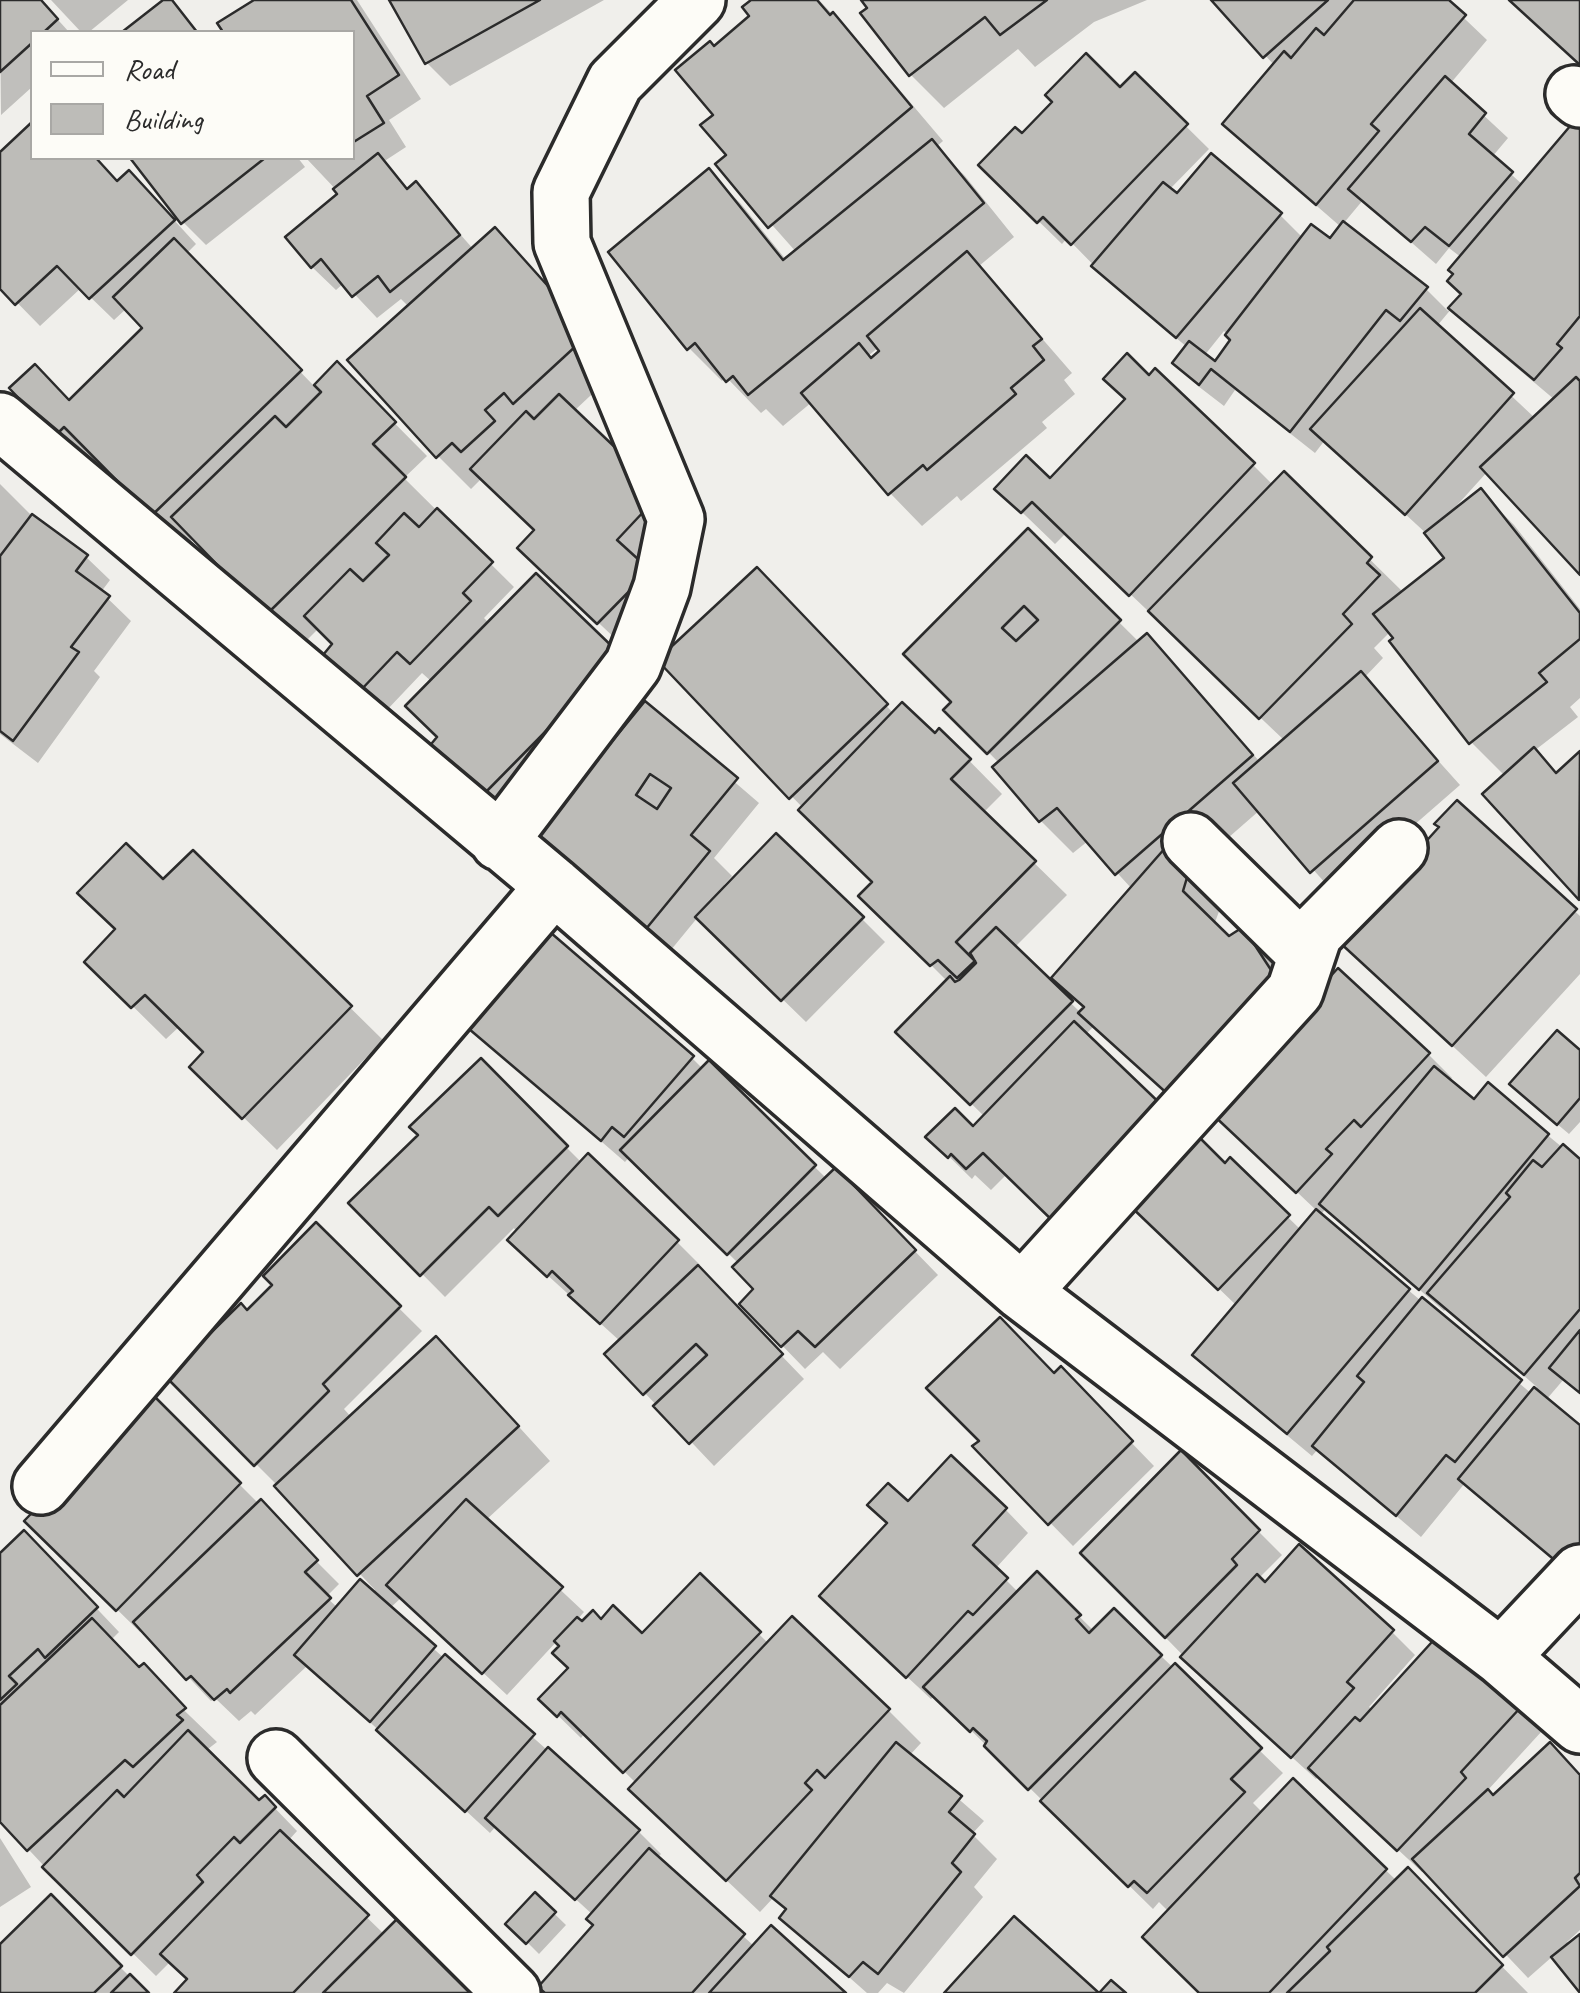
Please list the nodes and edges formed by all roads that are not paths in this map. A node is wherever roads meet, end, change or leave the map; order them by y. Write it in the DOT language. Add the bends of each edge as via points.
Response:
graph roads {
  1 [pos="697,0"];
  2 [pos="0,421"];
  3 [pos="1192,841"];
  4 [pos="499,842"];
  5 [pos="1398,848"];
  6 [pos="554,886"];
  7 [pos="1305,954"];
  8 [pos="1022,1292"];
  9 [pos="41,1486"];
  10 [pos="1580,1573"];
  11 [pos="1501,1658"];
  12 [pos="1580,1725"];
  13 [pos="276,1758"];
  14 [pos="512,1993"];
  1 -- 4 [label="street" via="615,82 561,192 562,243 676,519 662,587 633,665"];
  2 -- 4 [label="street"];
  3 -- 7 [label="street"];
  4 -- 6 [label="street"];
  5 -- 7 [label="street" via="1314,934"];
  6 -- 8 [label="street"];
  6 -- 9 [label="street"];
  7 -- 8 [label="street" via="1295,991"];
  8 -- 11 [label="street"];
  10 -- 11 [label="street"];
  11 -- 12 [label="street"];
  13 -- 14 [label="street"];
}
